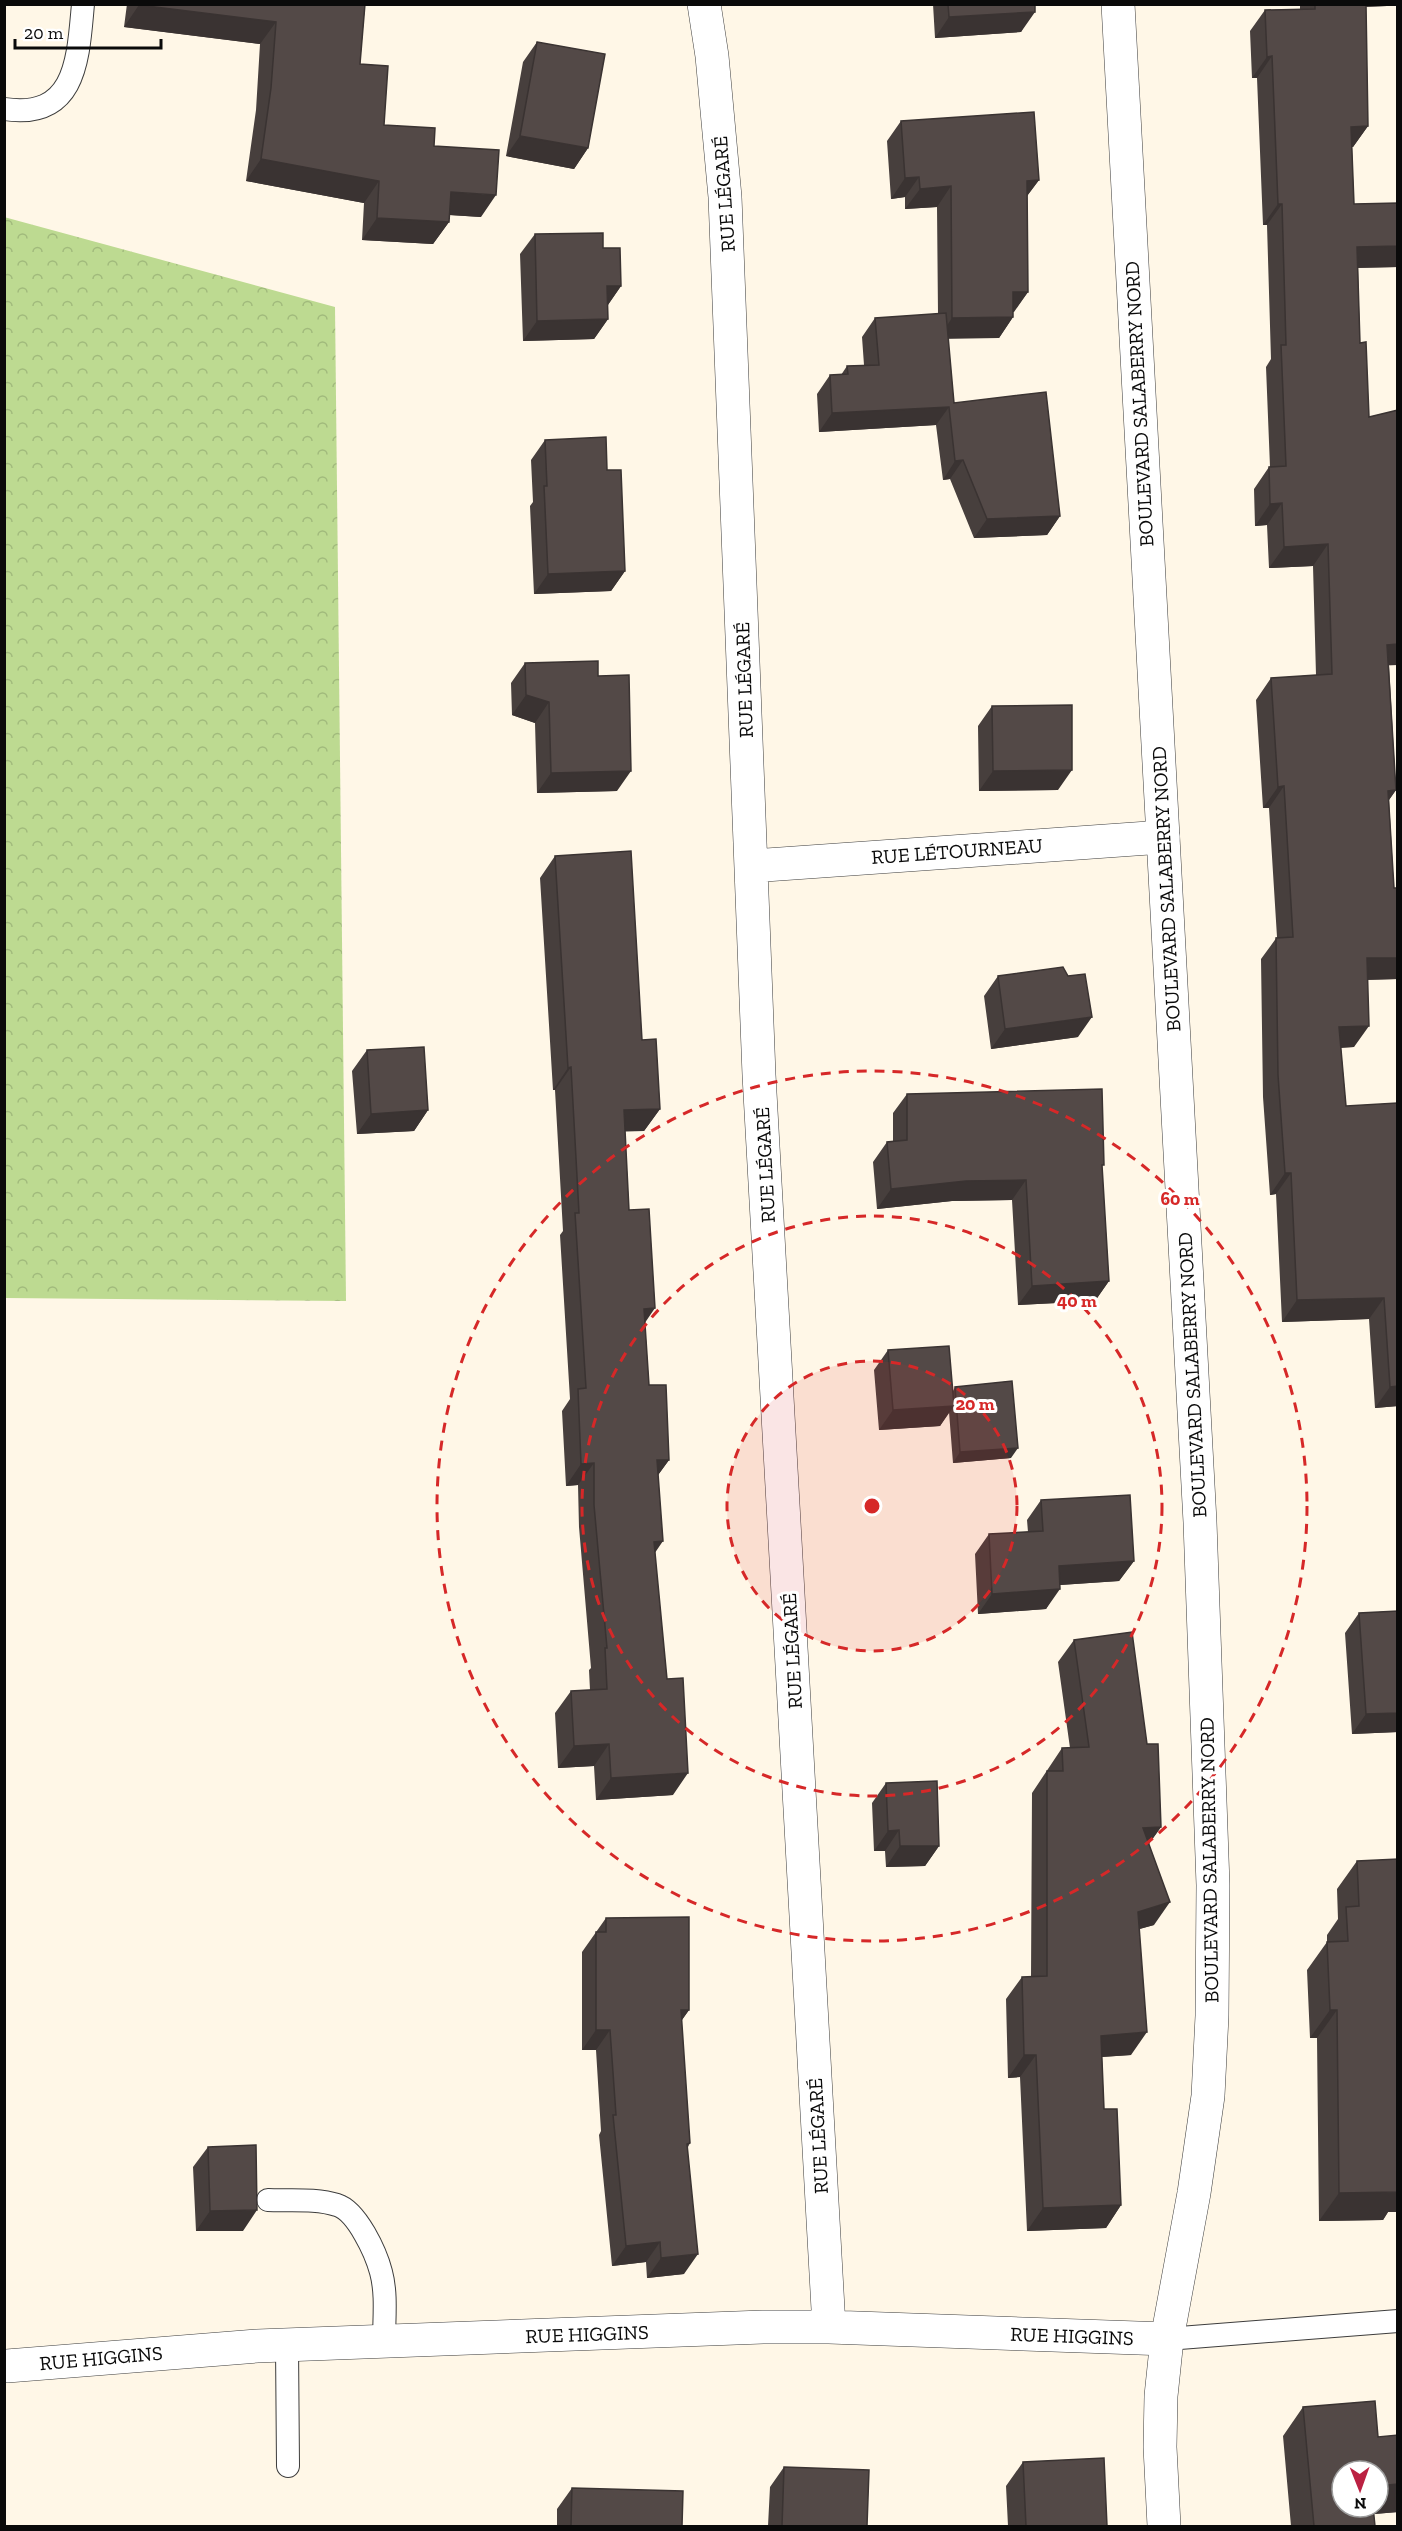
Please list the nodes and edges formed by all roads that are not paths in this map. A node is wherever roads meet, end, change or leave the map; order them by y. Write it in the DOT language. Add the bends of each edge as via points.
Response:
graph roads {
  1 [pos="83,4"];
  2 [pos="704,4"];
  3 [pos="1118,4"];
  4 [pos="4,109"];
  5 [pos="1163,837"];
  6 [pos="752,866"];
  7 [pos="268,2200"];
  8 [pos="1398,2321"];
  9 [pos="829,2327"];
  10 [pos="1167,2339"];
  11 [pos="384,2342"];
  12 [pos="287,2346"];
  13 [pos="6,2366"];
  14 [pos="288,2466"];
  15 [pos="1164,2526"];
  1 -- 4 [label="lane" via="78,57 61,92 38,110"];
  2 -- 6 [label="street, RUE LÉGARÉ" via="725,197"];
  3 -- 5 [label="street, BOULEVARD SALABERRY NORD"];
  5 -- 6 [label="street, RUE LÉTOURNEAU"];
  5 -- 10 [label="street, BOULEVARD SALABERRY NORD" via="1200,1522 1213,1952 1208,2096"];
  6 -- 9 [label="street, RUE LÉGARÉ" via="759,1075"];
  7 -- 11 [label="lane" via="322,2202 351,2213 381,2272"];
  8 -- 10 [label="lane"];
  9 -- 10 [label="street, RUE HIGGINS"];
  9 -- 11 [label="street, RUE HIGGINS"];
  10 -- 15 [label="street, BOULEVARD SALABERRY NORD" via="1160,2447"];
  11 -- 12 [label="street, RUE HIGGINS"];
  12 -- 13 [label="street, RUE HIGGINS"];
  12 -- 14 [label="lane"];
}
